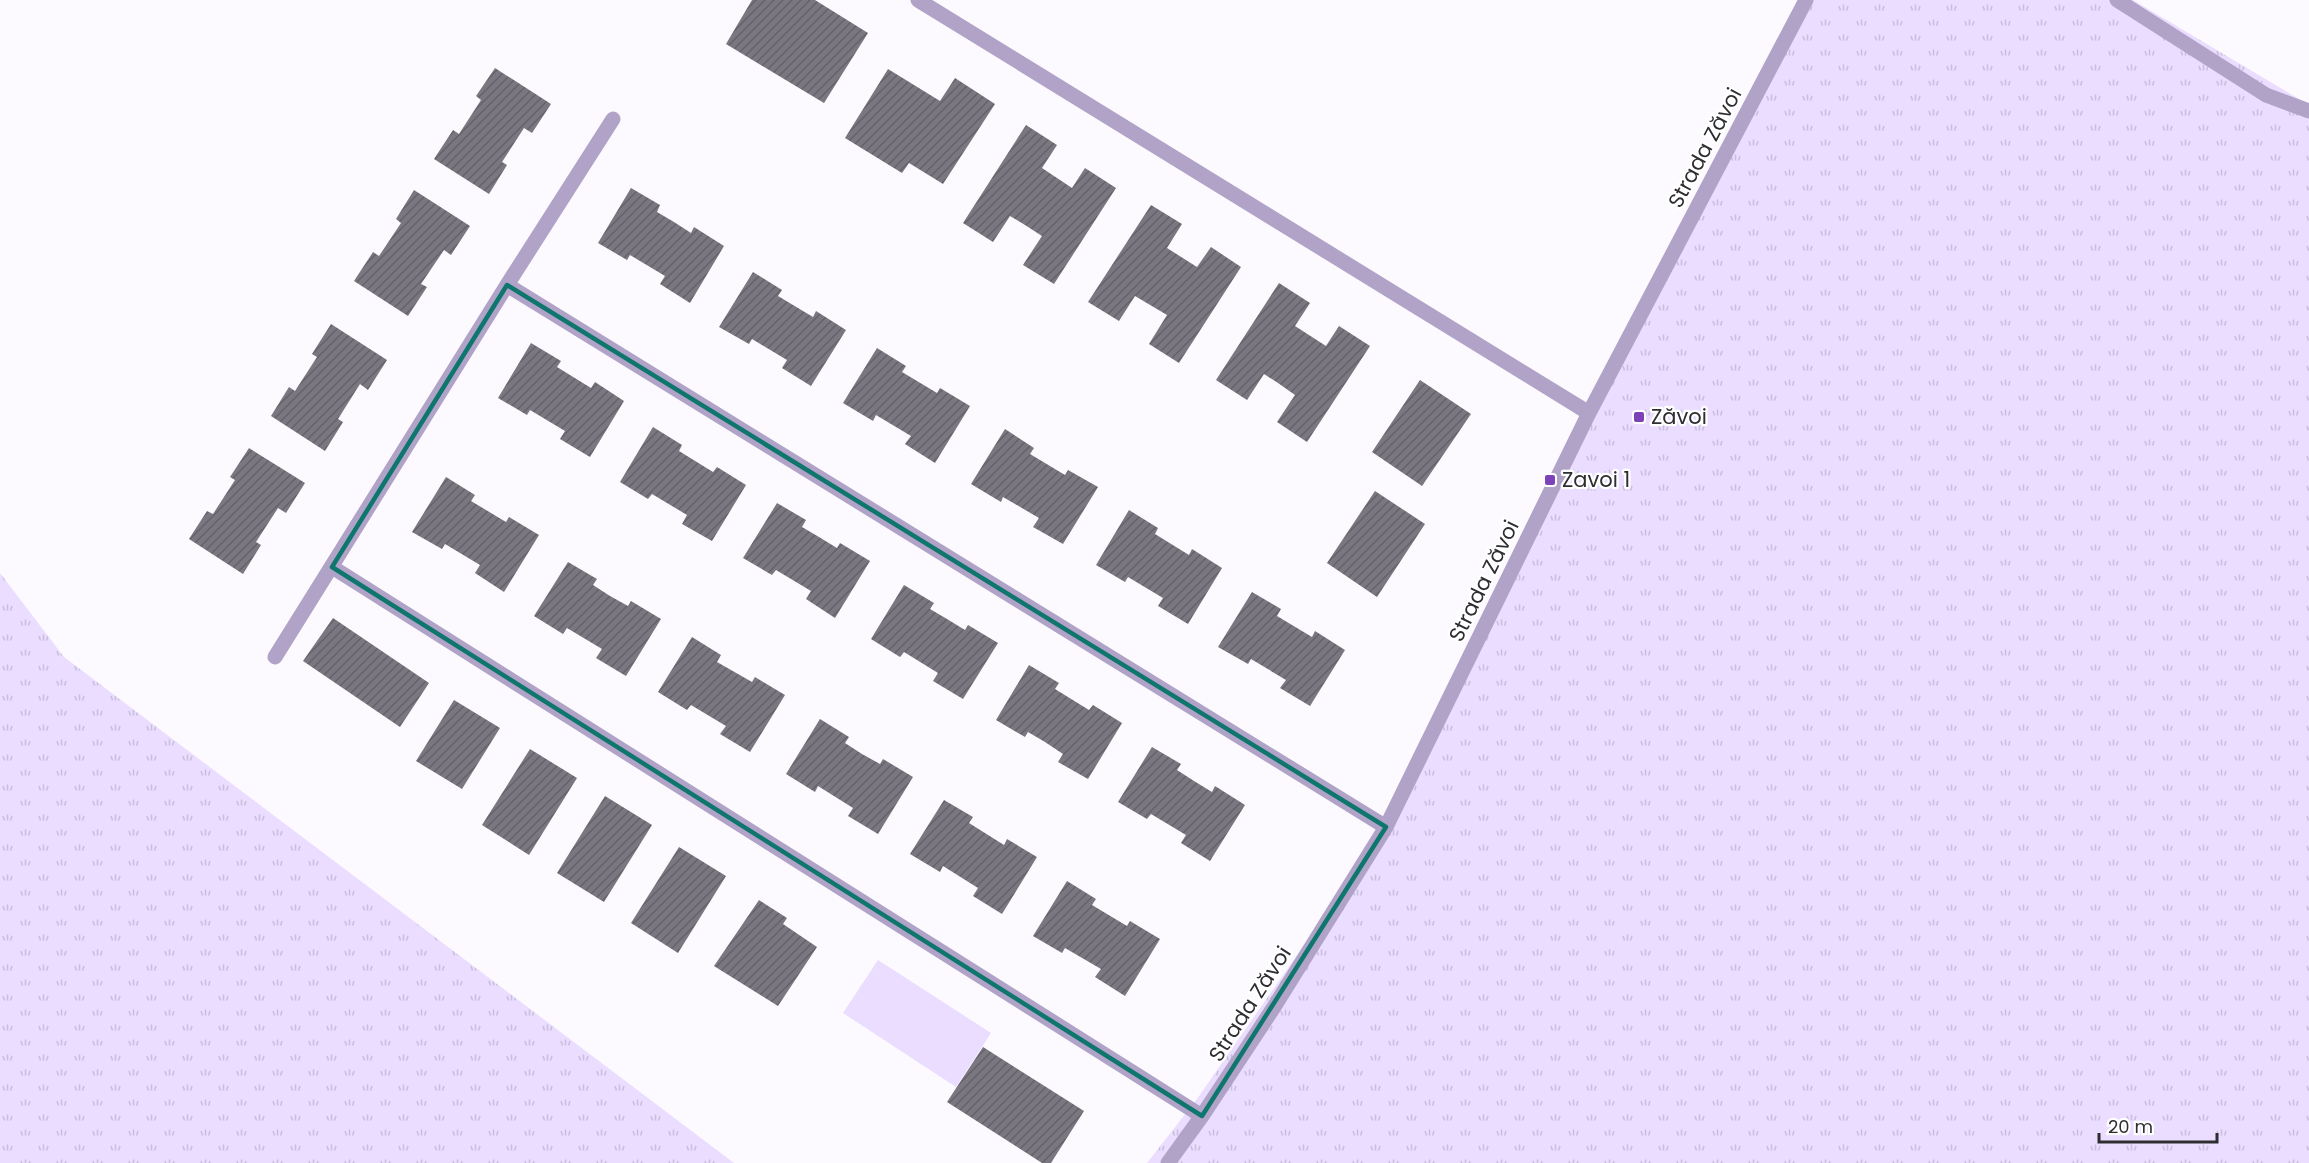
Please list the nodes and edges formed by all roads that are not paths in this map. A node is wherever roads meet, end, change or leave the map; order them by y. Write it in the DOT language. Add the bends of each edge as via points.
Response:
graph roads {
  1 [pos="918,0"];
  2 [pos="1806,0"];
  3 [pos="2117,0"];
  4 [pos="2309,111"];
  5 [pos="614,119"];
  6 [pos="507,285"];
  7 [pos="1589,413"];
  8 [pos="332,567"];
  9 [pos="275,657"];
  10 [pos="1386,827"];
  11 [pos="1202,1116"];
  12 [pos="1168,1163"];
  1 -- 7 [label="street"];
  2 -- 7 [label="street, Strada Zăvoi"];
  3 -- 4 [label="street" via="2266,95"];
  5 -- 6 [label="street"];
  6 -- 8 [label="street"];
  6 -- 10 [label="street"];
  7 -- 10 [label="street, Strada Zăvoi"];
  8 -- 9 [label="street"];
  8 -- 11 [label="street"];
  10 -- 11 [label="street, Strada Zăvoi"];
  11 -- 12 [label="street, Strada Zăvoi"];
}
